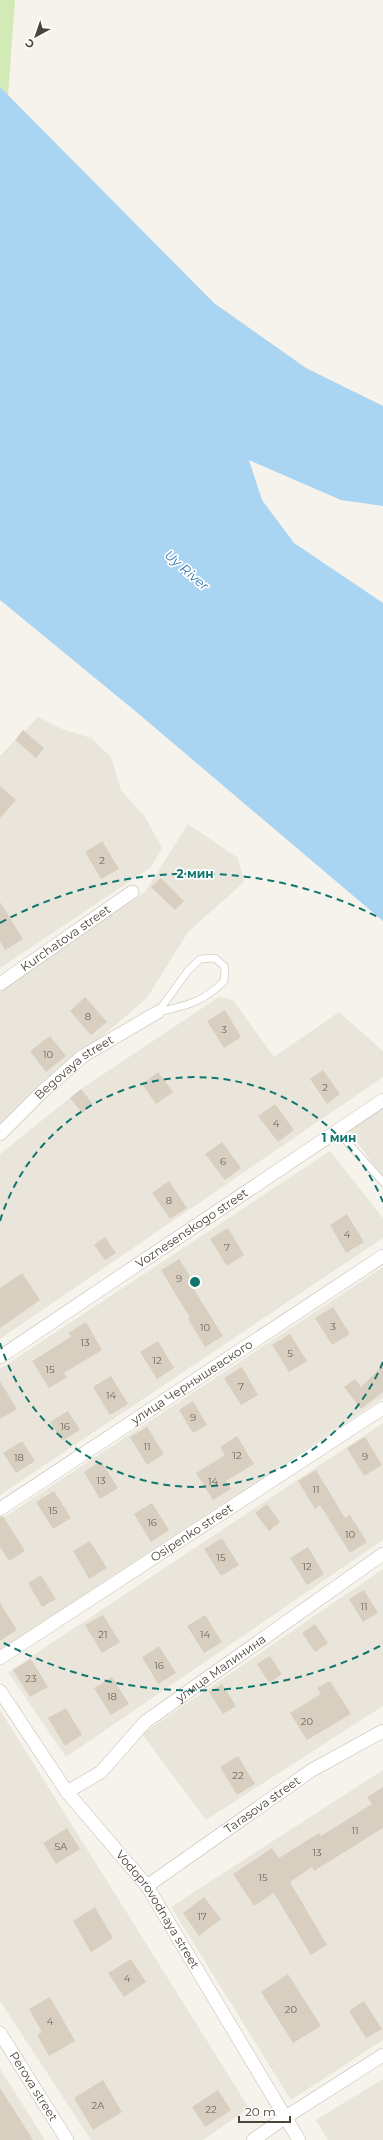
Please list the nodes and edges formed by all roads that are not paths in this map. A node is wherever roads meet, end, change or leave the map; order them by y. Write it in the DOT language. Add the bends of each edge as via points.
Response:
graph roads {
  1 [pos="132,892"];
  2 [pos="0,984"];
  3 [pos="158,1012"];
  4 [pos="383,1100"];
  5 [pos="337,1131"];
  6 [pos="0,1134"];
  7 [pos="383,1182"];
  8 [pos="383,1256"];
  9 [pos="0,1357"];
  10 [pos="383,1408"];
  11 [pos="0,1508"];
  12 [pos="383,1554"];
  13 [pos="0,1658"];
  14 [pos="0,1690"];
  15 [pos="383,1731"];
  16 [pos="67,1792"];
  17 [pos="147,1886"];
  18 [pos="0,2033"];
  19 [pos="383,2056"];
  20 [pos="286,2117"];
  21 [pos="67,2140"];
  22 [pos="253,2140"];
  23 [pos="299,2140"];
  1 -- 2 [label="street, Kurchatova street"];
  3 -- 3 [label="lane" via="187,972 200,959 215,958 225,966 224,981 212,994 190,1004"];
  3 -- 6 [label="street, Begovaya street" via="83,1056"];
  4 -- 5 [label="street, Voznesenskogo street"];
  5 -- 7 [label="lane"];
  5 -- 9 [label="street, Voznesenskogo street"];
  8 -- 11 [label="street, улица Чернышевского"];
  10 -- 13 [label="street, Osipenko street"];
  12 -- 16 [label="street, улица Малинина" via="145,1722 101,1772"];
  14 -- 16 [label="street, Vodoprovodnaya street"];
  15 -- 17 [label="street, Tarasova street" via="312,1770"];
  16 -- 17 [label="street, Vodoprovodnaya street"];
  17 -- 20 [label="street, Vodoprovodnaya street"];
  18 -- 21 [label="street, Perova street"];
  19 -- 20 [label="street"];
  20 -- 22 [label="street"];
  20 -- 23 [label="street, Vodoprovodnaya street"];
}
